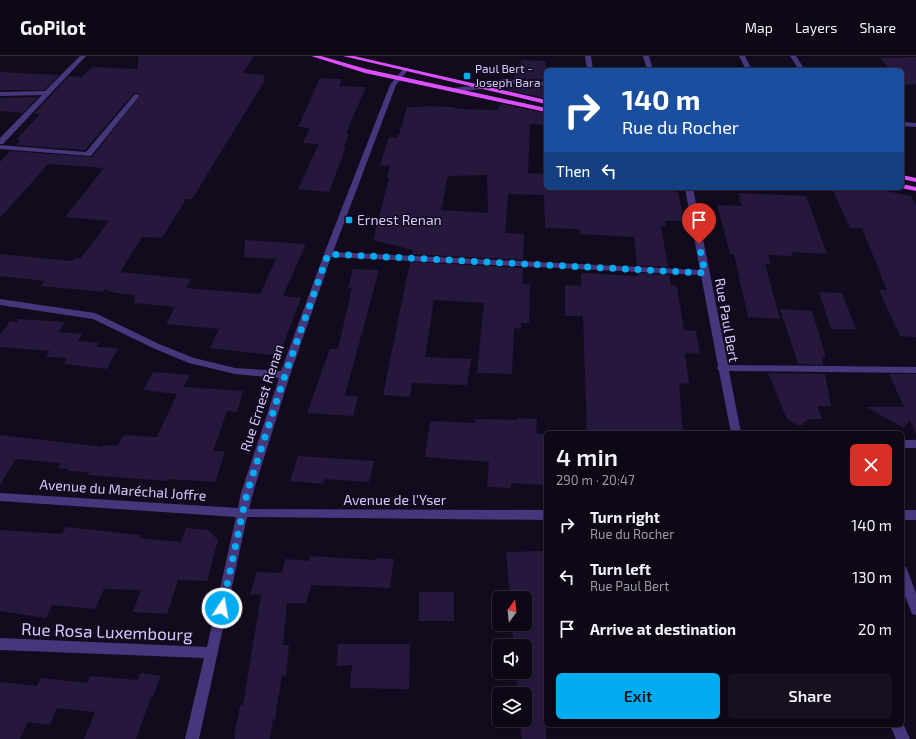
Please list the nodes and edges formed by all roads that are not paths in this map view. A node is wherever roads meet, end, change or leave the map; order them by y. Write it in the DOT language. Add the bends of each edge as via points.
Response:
graph roads {
  1 [pos="83,56"];
  2 [pos="314,56"];
  3 [pos="346,56"];
  4 [pos="588,56"];
  5 [pos="646,56"];
  6 [pos="742,56"];
  7 [pos="793,56"];
  8 [pos="590,68"];
  9 [pos="649,68"];
  10 [pos="748,68"];
  11 [pos="801,68"];
  12 [pos="405,70"];
  13 [pos="397,78"];
  14 [pos="544,84"];
  15 [pos="482,87"];
  16 [pos="453,90"];
  17 [pos="47,93"];
  18 [pos="0,94"];
  19 [pos="138,95"];
  20 [pos="544,102"];
  21 [pos="544,110"];
  22 [pos="904,124"];
  23 [pos="916,125"];
  24 [pos="0,142"];
  25 [pos="0,147"];
  26 [pos="904,177"];
  27 [pos="916,180"];
  28 [pos="904,186"];
  29 [pos="916,189"];
  30 [pos="688,190"];
  31 [pos="328,254"];
  32 [pos="705,273"];
  33 [pos="0,302"];
  34 [pos="722,368"];
  35 [pos="916,370"];
  36 [pos="285,375"];
  37 [pos="736,431"];
  38 [pos="904,444"];
  39 [pos="916,444"];
  40 [pos="0,497"];
  41 [pos="243,513"];
  42 [pos="544,515"];
  43 [pos="904,515"];
  44 [pos="916,515"];
  45 [pos="904,577"];
  46 [pos="916,610"];
  47 [pos="0,644"];
  48 [pos="212,653"];
  49 [pos="898,727"];
  50 [pos="192,739"];
  51 [pos="902,739"];
  1 -- 17 [label="street"];
  2 -- 13 [label="main road"];
  3 -- 12 [label="main road"];
  4 -- 8 [label="street"];
  5 -- 9 [label="street"];
  6 -- 10 [label="street"];
  7 -- 11 [label="street"];
  12 -- 13 [label="street"];
  12 -- 15 [label="main road"];
  13 -- 16 [label="main road"];
  13 -- 31 [label="street, Rue Ernest Renan"];
  14 -- 15 [label="street" via="504,81"];
  15 -- 16 [label="street"];
  15 -- 20 [label="main road"];
  16 -- 21 [label="main road"];
  17 -- 18 [label="street"];
  17 -- 24 [label="street"];
  19 -- 25 [label="street" via="88,154"];
  22 -- 23 [label="street"];
  26 -- 27 [label="main road"];
  28 -- 29 [label="main road"];
  30 -- 32 [label="street, Rue Paul Bert"];
  31 -- 32 [label="street"];
  31 -- 36 [label="street, Rue Ernest Renan"];
  32 -- 34 [label="street, Rue Paul Bert"];
  33 -- 36 [label="street" via="95,316 192,361 235,371"];
  34 -- 35 [label="street"];
  34 -- 37 [label="street, Rue Paul Bert"];
  36 -- 41 [label="street, Rue Ernest Renan"];
  38 -- 39 [label="street"];
  40 -- 41 [label="street, Avenue du Maréchal Joffre"];
  41 -- 42 [label="street, Avenue de l'Yser"];
  41 -- 48 [label="street, Rue Ernest Renan"];
  43 -- 44 [label="street"];
  45 -- 46 [label="street"];
  47 -- 48 [label="street, Rue Rosa Luxembourg"];
  48 -- 50 [label="street, Rue Ernest Renan"];
  49 -- 51 [label="street"];
}
